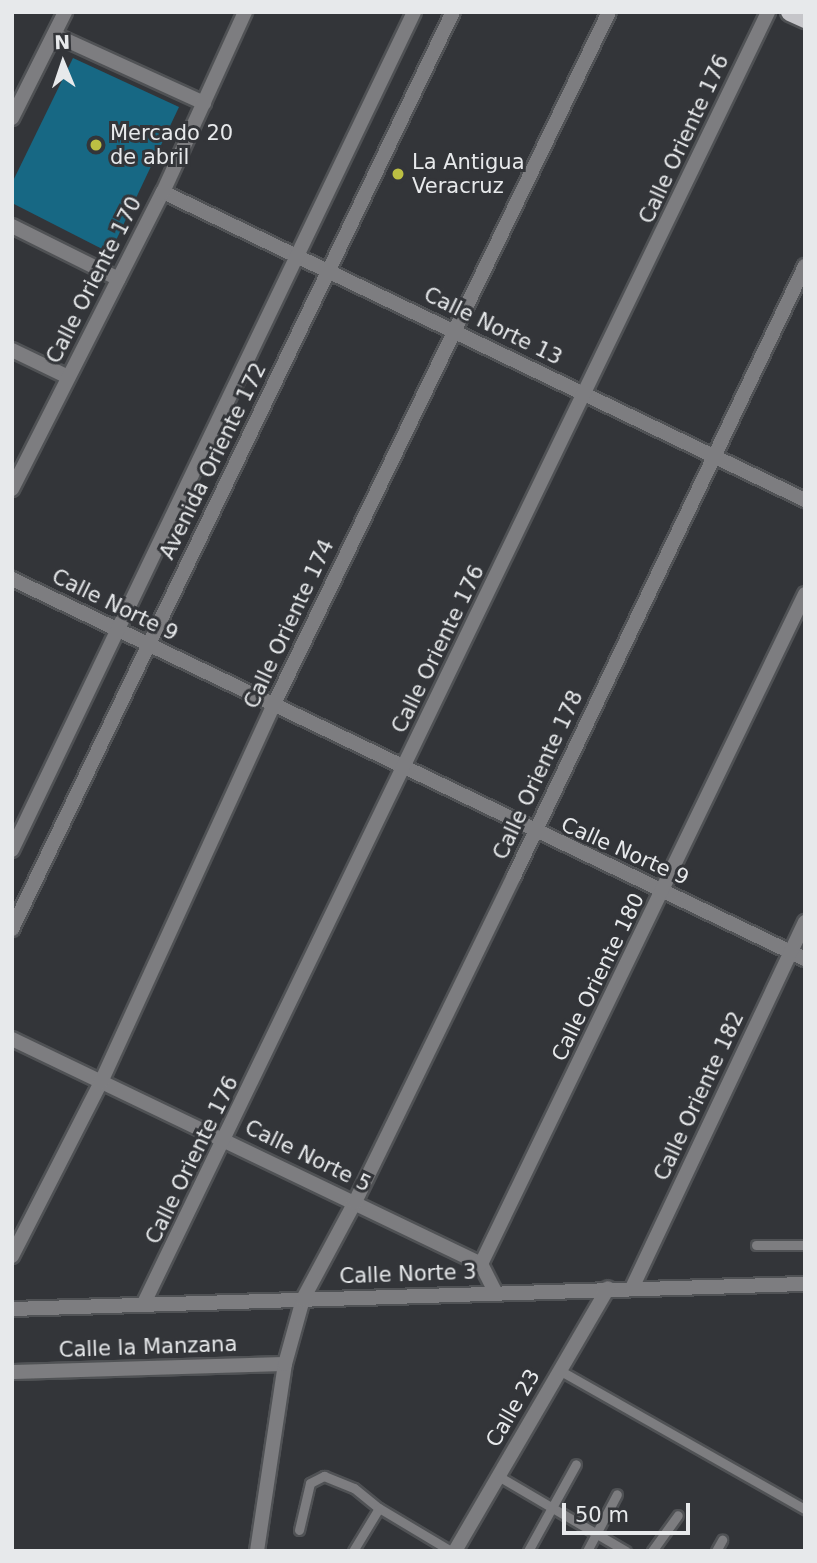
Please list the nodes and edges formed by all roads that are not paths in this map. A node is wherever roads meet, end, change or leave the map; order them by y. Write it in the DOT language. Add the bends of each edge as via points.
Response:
graph roads {
  1 [pos="65,12"];
  2 [pos="245,12"];
  3 [pos="414,12"];
  4 [pos="453,12"];
  5 [pos="609,12"];
  6 [pos="768,12"];
  7 [pos="790,12"];
  8 [pos="805,19"];
  9 [pos="55,35"];
  10 [pos="204,103"];
  11 [pos="12,118"];
  12 [pos="163,192"];
  13 [pos="12,226"];
  14 [pos="297,256"];
  15 [pos="805,266"];
  16 [pos="329,271"];
  17 [pos="119,278"];
  18 [pos="453,329"];
  19 [pos="12,350"];
  20 [pos="68,377"];
  21 [pos="586,395"];
  22 [pos="713,455"];
  23 [pos="12,489"];
  24 [pos="805,500"];
  25 [pos="12,579"];
  26 [pos="805,594"];
  27 [pos="120,630"];
  28 [pos="146,644"];
  29 [pos="273,706"];
  30 [pos="404,767"];
  31 [pos="534,833"];
  32 [pos="12,850"];
  33 [pos="663,890"];
  34 [pos="805,922"];
  35 [pos="12,929"];
  36 [pos="790,953"];
  37 [pos="805,959"];
  38 [pos="12,1038"];
  39 [pos="100,1082"];
  40 [pos="226,1140"];
  41 [pos="355,1202"];
  42 [pos="756,1245"];
  43 [pos="805,1245"];
  44 [pos="12,1256"];
  45 [pos="481,1264"];
  46 [pos="805,1284"];
  47 [pos="608,1288"];
  48 [pos="632,1288"];
  49 [pos="495,1292"];
  50 [pos="303,1298"];
  51 [pos="144,1303"];
  52 [pos="12,1309"];
  53 [pos="285,1364"];
  54 [pos="559,1370"];
  55 [pos="12,1372"];
  56 [pos="576,1464"];
  57 [pos="498,1476"];
  58 [pos="617,1494"];
  59 [pos="551,1507"];
  60 [pos="379,1508"];
  61 [pos="805,1509"];
  62 [pos="678,1515"];
  63 [pos="299,1530"];
  64 [pos="596,1533"];
  65 [pos="722,1540"];
  66 [pos="257,1551"];
  67 [pos="353,1551"];
  68 [pos="453,1551"];
  69 [pos="528,1551"];
  70 [pos="587,1551"];
  71 [pos="626,1551"];
  72 [pos="652,1551"];
  73 [pos="716,1551"];
  1 -- 9 [label="street"];
  2 -- 10 [label="street, Calle Oriente 170"];
  3 -- 14 [label="street, Avenida Oriente 172"];
  4 -- 16 [label="street, Avenida Oriente 172"];
  5 -- 18 [label="street, Calle Oriente 174"];
  6 -- 21 [label="street, Calle Oriente 176"];
  7 -- 8 [label="main road"];
  9 -- 10 [label="street"];
  9 -- 11 [label="street"];
  10 -- 12 [label="street, Calle Oriente 170"];
  12 -- 14 [label="street, Calle Norte 13"];
  12 -- 17 [label="street, Calle Oriente 170"];
  13 -- 17 [label="street"];
  14 -- 16 [label="street, Calle Norte 13"];
  14 -- 27 [label="street, Avenida Oriente 172"];
  15 -- 22 [label="street, Calle Oriente 178"];
  16 -- 18 [label="street, Calle Norte 13"];
  16 -- 28 [label="street, Avenida Oriente 172"];
  17 -- 20 [label="street, Calle Oriente 170"];
  18 -- 21 [label="street, Calle Norte 13"];
  18 -- 29 [label="street, Calle Oriente 174"];
  19 -- 20 [label="street"];
  20 -- 23 [label="street, Calle Oriente 170"];
  21 -- 22 [label="street, Calle Norte 13"];
  21 -- 30 [label="street, Calle Oriente 176"];
  22 -- 24 [label="street, Calle Norte 13"];
  22 -- 31 [label="street, Calle Oriente 178"];
  25 -- 27 [label="street, Calle Norte 9"];
  26 -- 33 [label="street, Calle Oriente 180"];
  27 -- 28 [label="street, Calle Norte 9"];
  27 -- 32 [label="street, Avenida Oriente 172"];
  28 -- 29 [label="street, Calle Norte 9"];
  28 -- 35 [label="street, Avenida Oriente 172"];
  29 -- 30 [label="street, Calle Norte 9"];
  29 -- 39 [label="street, Calle Oriente 174"];
  30 -- 31 [label="street, Calle Norte 9"];
  30 -- 40 [label="street, Calle Oriente 176"];
  31 -- 33 [label="street, Calle Norte 9"];
  31 -- 41 [label="street, Calle Oriente 178"];
  33 -- 36 [label="street, Calle Norte 9"];
  33 -- 45 [label="street, Calle Oriente 180"];
  34 -- 36 [label="street, Calle Oriente 182"];
  36 -- 37 [label="street, Calle Norte 9"];
  36 -- 48 [label="street, Calle Oriente 182"];
  38 -- 39 [label="street, Calle Norte 5"];
  39 -- 40 [label="street, Calle Norte 5"];
  39 -- 44 [label="street, Calle Oriente 174"];
  40 -- 41 [label="street, Calle Norte 5"];
  40 -- 51 [label="street, Calle Oriente 176"];
  41 -- 45 [label="street, Calle Norte 5"];
  41 -- 50 [label="street, Calle Oriente 178"];
  42 -- 43 [label="lane"];
  45 -- 49 [label="street"];
  46 -- 48 [label="street, Calle Norte 3"];
  47 -- 48 [label="street, Calle Norte 3"];
  47 -- 49 [label="street, Calle Norte 3"];
  47 -- 54 [label="street, Calle 23"];
  49 -- 50 [label="street, Calle Norte 3"];
  50 -- 51 [label="street, Calle Norte 3"];
  50 -- 53 [label="street, Calle Oriente 178"];
  51 -- 52 [label="street, Calle Norte 3"];
  53 -- 55 [label="street, Calle la Manzana"];
  53 -- 66 [label="street, Calle Oriente 178"];
  54 -- 57 [label="street, Calle 23"];
  54 -- 61 [label="lane"];
  56 -- 59 [label="lane"];
  57 -- 59 [label="lane"];
  57 -- 68 [label="street, Calle 23"];
  58 -- 64 [label="lane"];
  59 -- 64 [label="lane"];
  59 -- 69 [label="lane"];
  60 -- 63 [label="lane" via="354,1488 318,1475 310,1483"];
  60 -- 67 [label="lane"];
  60 -- 68 [label="lane"];
  62 -- 72 [label="lane"];
  64 -- 70 [label="lane"];
  64 -- 71 [label="lane"];
  65 -- 73 [label="lane"];
}
